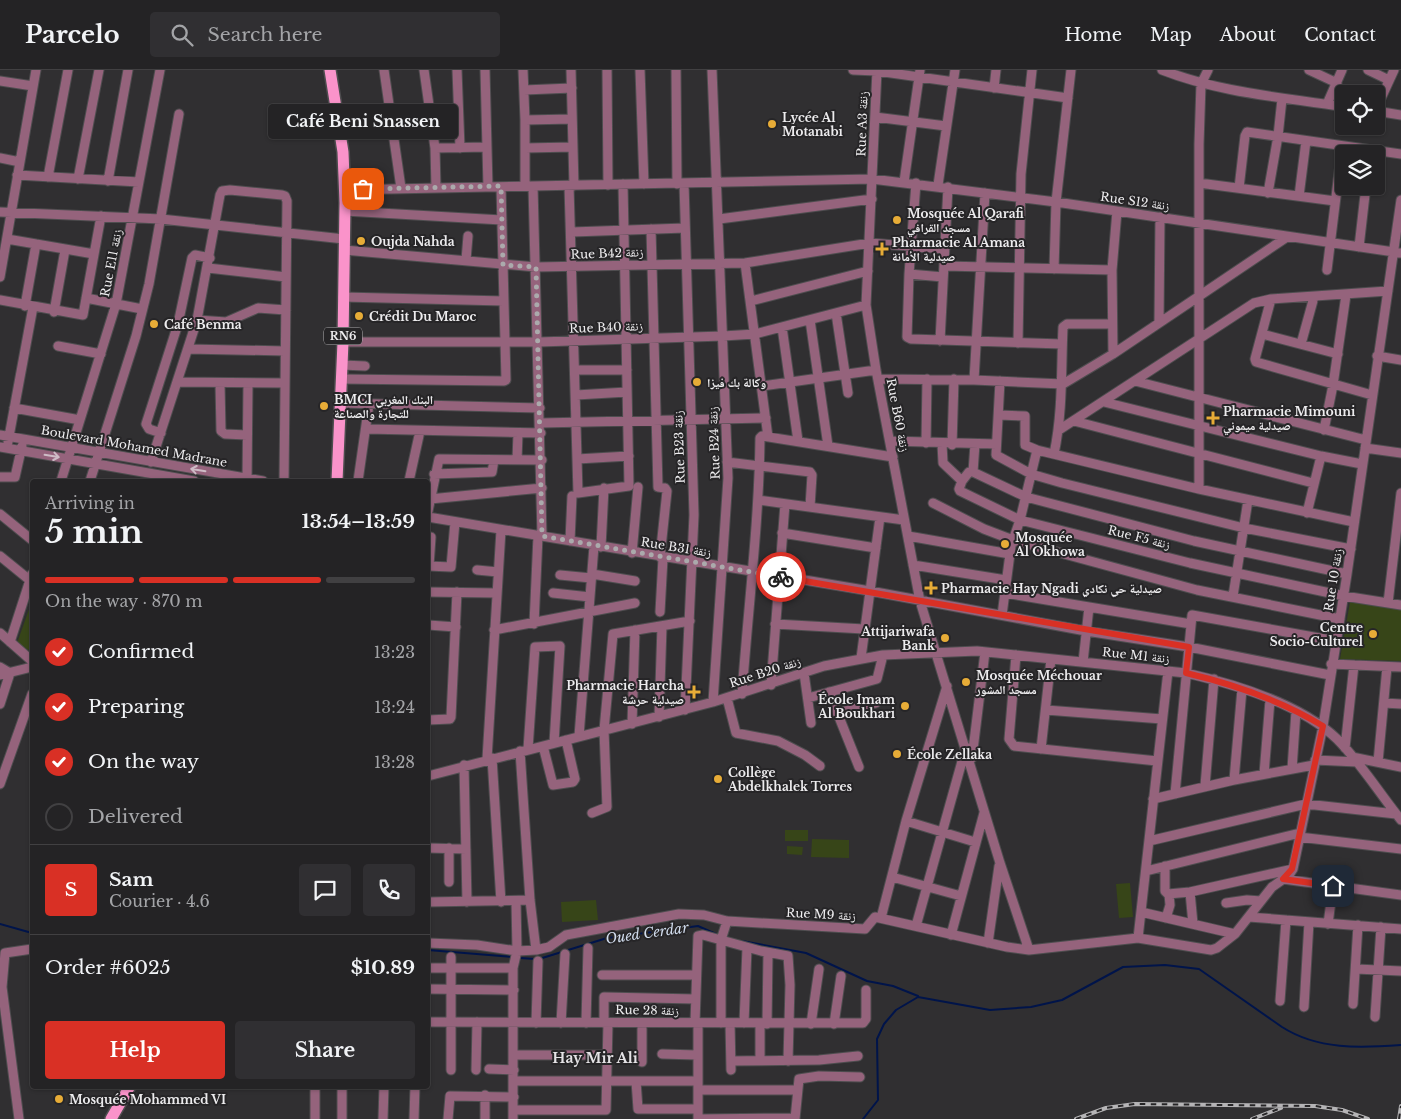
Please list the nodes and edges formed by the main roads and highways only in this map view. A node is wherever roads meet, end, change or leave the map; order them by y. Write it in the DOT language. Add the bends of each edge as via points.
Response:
graph roads {
  1 [pos="330,70"];
  2 [pos="337,479"];
  3 [pos="128,1089"];
  4 [pos="111,1119"];
  1 -- 2 [label="main road, RN6" via="343,152 345,211"];
  3 -- 4 [label="main road"];
}
